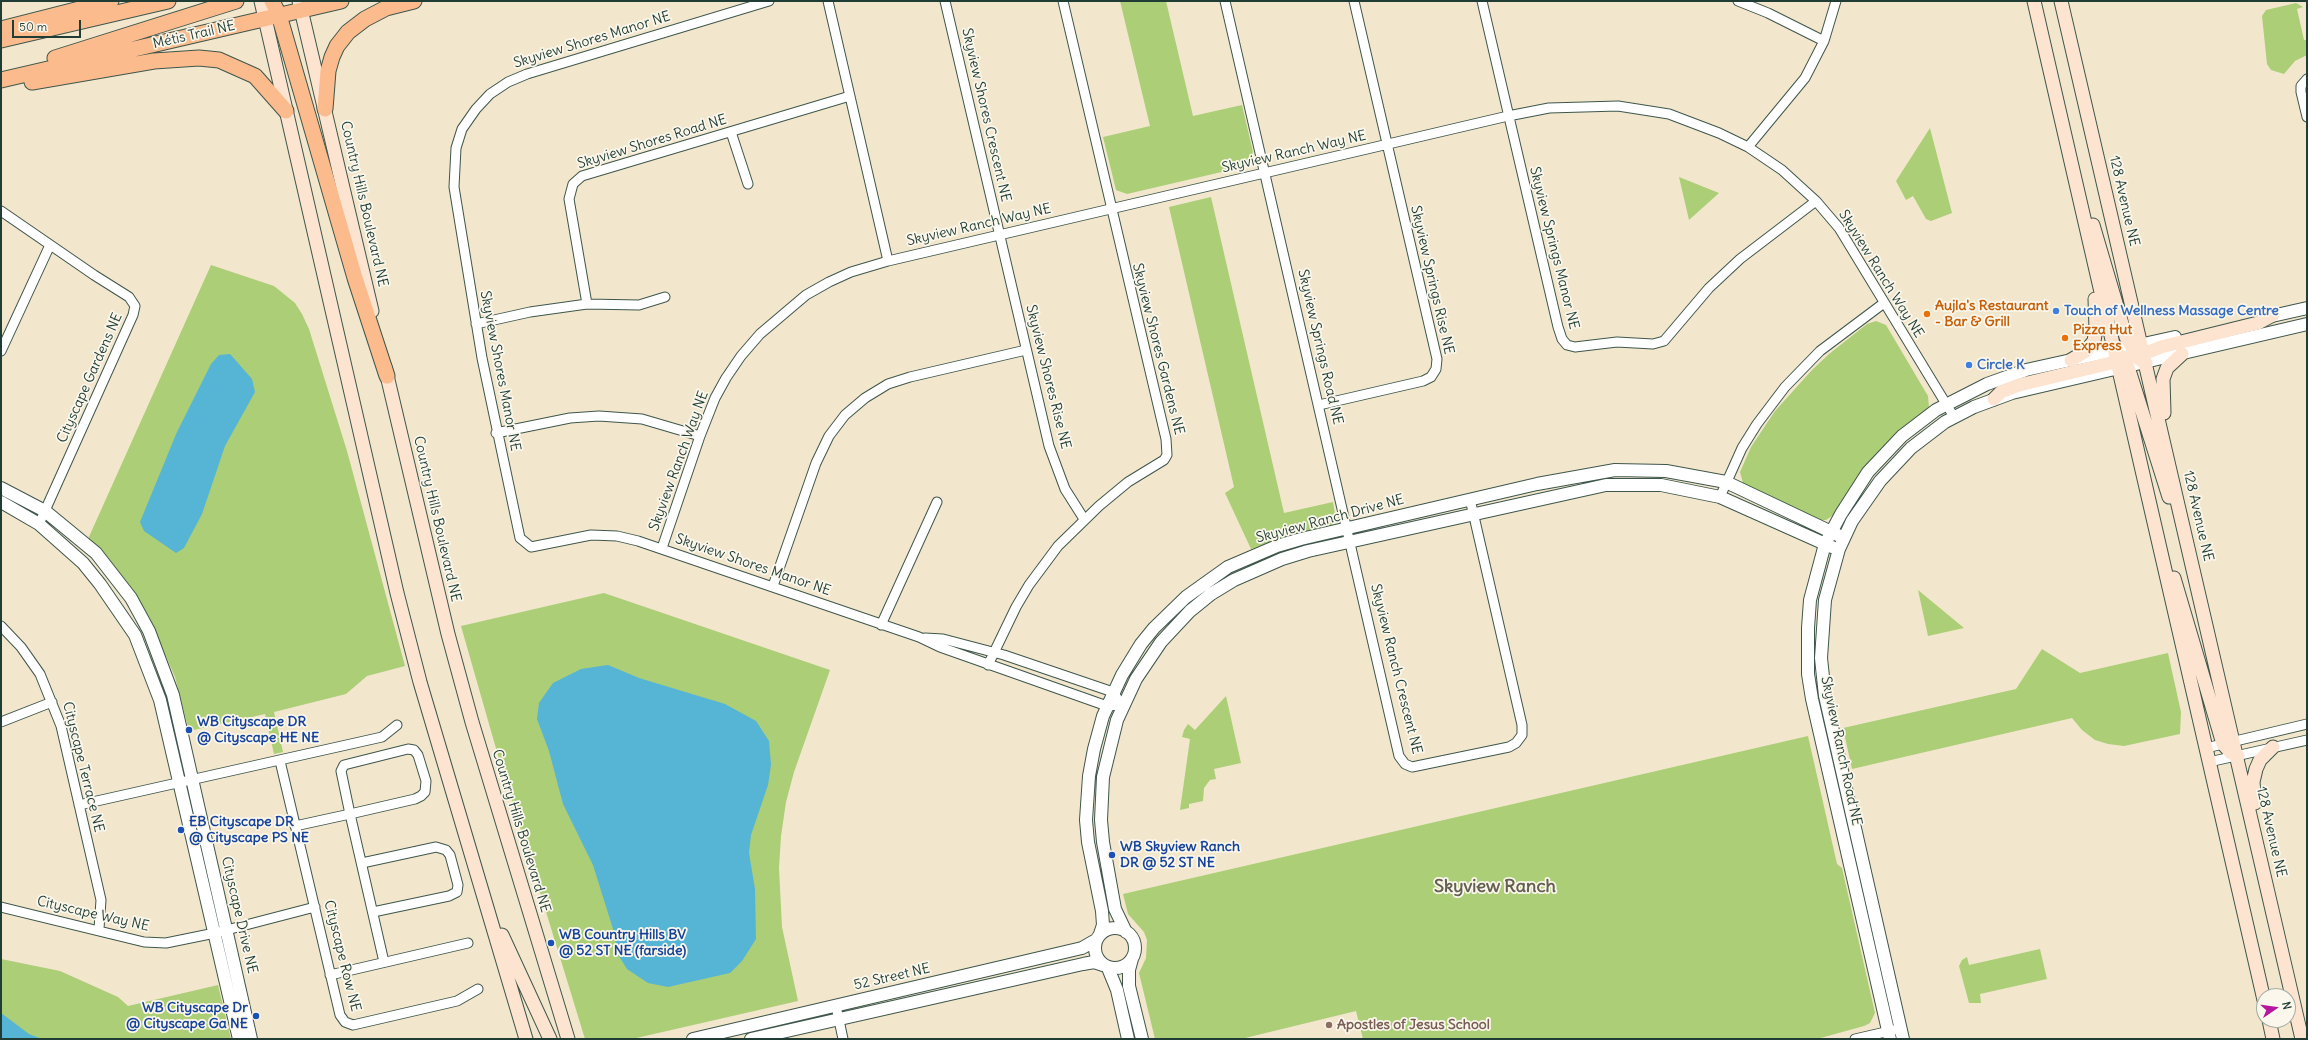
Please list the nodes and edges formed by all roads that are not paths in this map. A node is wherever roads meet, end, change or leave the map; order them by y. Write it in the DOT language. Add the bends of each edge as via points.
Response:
graph roads {
  1 [pos="111,1"];
  2 [pos="168,1"];
  3 [pos="236,1"];
  4 [pos="261,1"];
  5 [pos="341,1"];
  6 [pos="414,1"];
  7 [pos="769,1"];
  8 [pos="828,1"];
  9 [pos="945,1"];
  10 [pos="1063,1"];
  11 [pos="1225,1"];
  12 [pos="1354,1"];
  13 [pos="1482,1"];
  14 [pos="1738,1"];
  15 [pos="1836,1"];
  16 [pos="2034,1"];
  17 [pos="2061,1"];
  18 [pos="296,3"];
  19 [pos="273,11"];
  20 [pos="1,29"];
  21 [pos="1,40"];
  22 [pos="1824,41"];
  23 [pos="1,75"];
  24 [pos="2307,79"];
  25 [pos="1,80"];
  26 [pos="1,87"];
  27 [pos="850,96"];
  28 [pos="2058,107"];
  29 [pos="325,109"];
  30 [pos="286,111"];
  31 [pos="1508,116"];
  32 [pos="2307,118"];
  33 [pos="731,132"];
  34 [pos="1386,144"];
  35 [pos="1748,147"];
  36 [pos="1265,173"];
  37 [pos="748,184"];
  38 [pos="1816,201"];
  39 [pos="1111,209"];
  40 [pos="1,211"];
  41 [pos="999,235"];
  42 [pos="50,246"];
  43 [pos="2093,259"];
  44 [pos="888,260"];
  45 [pos="665,297"];
  46 [pos="1884,303"];
  47 [pos="587,304"];
  48 [pos="2307,308"];
  49 [pos="2273,315"];
  50 [pos="476,324"];
  51 [pos="2307,324"];
  52 [pos="1026,350"];
  53 [pos="1,351"];
  54 [pos="2182,354"];
  55 [pos="2130,357"];
  56 [pos="2071,360"];
  57 [pos="387,376"];
  58 [pos="1994,398"];
  59 [pos="1319,405"];
  60 [pos="1946,405"];
  61 [pos="1954,417"];
  62 [pos="496,434"];
  63 [pos="700,436"];
  64 [pos="2169,464"];
  65 [pos="1726,482"];
  66 [pos="1,488"];
  67 [pos="1720,497"];
  68 [pos="1470,499"];
  69 [pos="1,502"];
  70 [pos="937,502"];
  71 [pos="46,511"];
  72 [pos="1473,513"];
  73 [pos="2152,514"];
  74 [pos="1084,519"];
  75 [pos="39,524"];
  76 [pos="1347,528"];
  77 [pos="1830,532"];
  78 [pos="1844,538"];
  79 [pos="1350,541"];
  80 [pos="1825,544"];
  81 [pos="662,548"];
  82 [pos="1839,549"];
  83 [pos="2190,555"];
  84 [pos="774,586"];
  85 [pos="881,625"];
  86 [pos="1,626"];
  87 [pos="919,637"];
  88 [pos="994,651"];
  89 [pos="988,665"];
  90 [pos="1113,692"];
  91 [pos="52,702"];
  92 [pos="1122,705"];
  93 [pos="1107,706"];
  94 [pos="1,722"];
  95 [pos="2307,724"];
  96 [pos="397,725"];
  97 [pos="2307,740"];
  98 [pos="2228,742"];
  99 [pos="2206,748"];
  100 [pos="2273,748"];
  101 [pos="2238,756"];
  102 [pos="280,761"];
  103 [pos="2209,762"];
  104 [pos="193,780"];
  105 [pos="178,784"];
  106 [pos="79,805"];
  107 [pos="350,814"];
  108 [pos="295,826"];
  109 [pos="2259,849"];
  110 [pos="362,863"];
  111 [pos="481,889"];
  112 [pos="1,906"];
  113 [pos="315,907"];
  114 [pos="373,912"];
  115 [pos="99,929"];
  116 [pos="227,930"];
  117 [pos="1126,932"];
  118 [pos="214,933"];
  119 [pos="1098,937"];
  120 [pos="468,943"];
  121 [pos="1132,959"];
  122 [pos="384,962"];
  123 [pos="1106,966"];
  124 [pos="330,975"];
  125 [pos="510,985"];
  126 [pos="2261,988"];
  127 [pos="478,989"];
  128 [pos="836,1006"];
  129 [pos="839,1019"];
  130 [pos="2270,1028"];
  131 [pos="1902,1034"];
  132 [pos="1889,1035"];
  133 [pos="239,1039"];
  134 [pos="251,1039"];
  135 [pos="518,1039"];
  136 [pos="526,1039"];
  137 [pos="550,1039"];
  138 [pos="568,1039"];
  139 [pos="693,1039"];
  140 [pos="751,1039"];
  141 [pos="843,1039"];
  142 [pos="1128,1039"];
  143 [pos="1142,1039"];
  144 [pos="1855,1039"];
  145 [pos="2273,1039"];
  146 [pos="2302,1039"];
  1 -- 20 [label="main road"];
  2 -- 21 [label="main road"];
  3 -- 23 [label="main road"];
  4 -- 19 [label="main road"];
  5 -- 18 [label="main road"];
  6 -- 29 [label="main road" via="386,8 348,32 337,46 328,71"];
  7 -- 50 [label="street, Skyview Shores Manor NE" via="527,74 490,94 476,109 462,129 456,148 454,187"];
  8 -- 27 [label="street"];
  9 -- 41 [label="street, Skyview Shores Crescent NE"];
  10 -- 39 [label="street"];
  11 -- 36 [label="street, Skyview Springs Road NE"];
  12 -- 34 [label="street, Skyview Springs Rise NE"];
  13 -- 31 [label="street"];
  14 -- 22 [label="street"];
  15 -- 22 [label="street"];
  16 -- 28 [label="main road, 128 Avenue NE"];
  17 -- 55 [label="main road, 128 Avenue NE"];
  18 -- 19 [label="main road, Métis Trail NE"];
  18 -- 29 [label="main road, Country Hills Boulevard NE"];
  19 -- 25 [label="main road, Métis Trail NE"];
  19 -- 30 [label="main road"];
  19 -- 57 [label="main road"];
  22 -- 35 [label="street" via="1805,78"];
  24 -- 32 [label="street" via="2301,86"];
  26 -- 30 [label="main road" via="154,62 206,58 219,60 254,76"];
  27 -- 33 [label="street, Skyview Shores Road NE"];
  27 -- 44 [label="street"];
  28 -- 43 [label="main road, 128 Avenue NE"];
  28 -- 55 [label="main road"];
  29 -- 57 [label="main road, Country Hills Boulevard NE"];
  30 -- 111 [label="main road" via="397,592 444,768"];
  31 -- 34 [label="street, Skyview Ranch Way NE"];
  31 -- 35 [label="street, Skyview Ranch Way NE" via="1556,108 1618,106 1669,114"];
  31 -- 38 [label="street, Skyview Springs Manor NE" via="1558,327 1567,345 1575,347 1618,342 1653,344 1664,341 1709,288 1740,259"];
  33 -- 37 [label="street"];
  33 -- 47 [label="street, Skyview Shores Road NE" via="582,176 577,180 571,189 570,199"];
  34 -- 36 [label="street, Skyview Ranch Way NE"];
  34 -- 59 [label="street, Skyview Springs Rise NE" via="1437,359 1436,369 1431,377 1423,381"];
  35 -- 38 [label="street, Skyview Ranch Way NE" via="1782,170"];
  36 -- 39 [label="street, Skyview Ranch Way NE"];
  36 -- 59 [label="street, Skyview Springs Road NE"];
  38 -- 46 [label="street, Skyview Ranch Way NE" via="1839,228"];
  39 -- 41 [label="street, Skyview Ranch Way NE"];
  39 -- 74 [label="street, Skyview Shores Gardens NE" via="1168,448 1164,460 1128,482"];
  40 -- 42 [label="street, Cityscape Gardens NE"];
  41 -- 44 [label="street, Skyview Ranch Way NE"];
  41 -- 52 [label="street, Skyview Shores Rise NE"];
  42 -- 53 [label="street"];
  42 -- 71 [label="street, Cityscape Gardens NE" via="130,296 135,311"];
  43 -- 55 [label="main road, 128 Avenue NE"];
  43 -- 56 [label="main road" via="2096,329 2094,341 2086,351"];
  44 -- 63 [label="street, Skyview Ranch Way NE" via="851,272 806,295 760,334 726,378"];
  45 -- 47 [label="street" via="639,305"];
  46 -- 60 [label="street, Skyview Ranch Way NE"];
  46 -- 65 [label="street" via="1820,351 1785,387 1756,424"];
  47 -- 50 [label="street" via="530,312"];
  48 -- 49 [label="street"];
  49 -- 55 [label="main road" via="2258,323"];
  50 -- 62 [label="street, Skyview Shores Manor NE"];
  51 -- 54 [label="street, Skyview Ranch Road NE"];
  52 -- 74 [label="street, Skyview Shores Rise NE" via="1056,469"];
  52 -- 84 [label="street" via="888,384 864,398 845,415 829,436 816,463"];
  54 -- 55 [label="street, Skyview Ranch Road NE"];
  54 -- 64 [label="main road" via="2167,368 2163,379 2162,400"];
  55 -- 56 [label="street, Skyview Ranch Road NE"];
  55 -- 58 [label="main road" via="2019,385"];
  55 -- 64 [label="main road, 128 Avenue NE"];
  55 -- 73 [label="main road, 128 Avenue NE"];
  55 -- 83 [label="main road" via="2172,508"];
  56 -- 60 [label="street, Skyview Ranch Road NE" via="2007,376"];
  57 -- 138 [label="main road, Country Hills Boulevard NE" via="454,656 495,801"];
  58 -- 61 [label="street, Skyview Ranch Road NE"];
  59 -- 76 [label="street, Skyview Springs Road NE"];
  60 -- 61 [label="street, Skyview Ranch Way NE"];
  60 -- 77 [label="street, Skyview Ranch Road NE" via="1902,436 1883,455 1854,491"];
  61 -- 78 [label="street, Skyview Ranch Road NE" via="1911,448 1896,463 1865,500"];
  62 -- 63 [label="street" via="544,422 599,416 642,419"];
  62 -- 81 [label="street, Skyview Shores Manor NE" via="517,529 525,544 538,547 591,535 617,536"];
  63 -- 81 [label="street, Skyview Ranch Way NE"];
  64 -- 83 [label="main road, 128 Avenue NE"];
  65 -- 67 [label="street"];
  65 -- 68 [label="street, Skyview Ranch Drive NE" via="1666,471 1614,470"];
  65 -- 77 [label="street, Skyview Ranch Drive NE"];
  66 -- 71 [label="street, Cityscape Drive NE"];
  67 -- 72 [label="street, Skyview Ranch Drive NE" via="1661,486 1612,484"];
  67 -- 80 [label="street, Skyview Ranch Drive NE"];
  68 -- 72 [label="street, Skyview Ranch Crescent NE"];
  68 -- 76 [label="street, Skyview Ranch Drive NE"];
  69 -- 75 [label="street, Cityscape Drive NE"];
  70 -- 85 [label="street"];
  71 -- 75 [label="street, Cityscape Gardens NE"];
  71 -- 104 [label="street, Cityscape Drive NE" via="96,553 131,598 165,669"];
  72 -- 79 [label="street, Skyview Ranch Drive NE"];
  72 -- 79 [label="street, Skyview Ranch Crescent NE" via="1522,725 1522,735 1509,747 1421,766 1405,764 1399,756"];
  73 -- 98 [label="main road"];
  73 -- 99 [label="main road, 128 Avenue NE"];
  74 -- 88 [label="street, Skyview Shores Gardens NE" via="1058,546 1029,585"];
  75 -- 105 [label="street, Cityscape Drive NE" via="87,568 135,635 160,700"];
  76 -- 79 [label="street, Skyview Ranch Crescent NE"];
  76 -- 90 [label="street, Skyview Ranch Drive NE" via="1277,546 1228,567 1200,585 1170,611 1141,644"];
  77 -- 78 [label="street, Skyview Ranch Drive NE"];
  77 -- 80 [label="street, Skyview Ranch Road NE"];
  78 -- 82 [label="street, Skyview Ranch Road NE"];
  79 -- 92 [label="street, Skyview Ranch Drive NE" via="1282,559 1252,571 1211,594 1190,611 1161,642"];
  80 -- 82 [label="street, Skyview Ranch Drive NE"];
  80 -- 132 [label="street, Skyview Ranch Road NE" via="1810,600 1808,674"];
  81 -- 84 [label="street, Skyview Shores Manor NE"];
  82 -- 131 [label="street, Skyview Ranch Road NE" via="1825,600 1822,628 1824,696"];
  83 -- 98 [label="main road, 128 Avenue NE"];
  84 -- 85 [label="street, Skyview Shores Manor NE"];
  85 -- 87 [label="street, Skyview Shores Manor NE"];
  86 -- 91 [label="street, Cityscape Terrace NE" via="22,647 40,674"];
  87 -- 88 [label="street, Skyview Shores Manor NE" via="943,639"];
  87 -- 89 [label="street, Skyview Shores Manor NE"];
  88 -- 89 [label="street, Skyview Shores Gardens NE"];
  88 -- 90 [label="street, Skyview Shores Manor NE"];
  89 -- 93 [label="street, Skyview Shores Manor NE"];
  90 -- 92 [label="street"];
  90 -- 93 [label="street, Skyview Ranch Drive NE"];
  91 -- 94 [label="street"];
  91 -- 106 [label="street, Cityscape Terrace NE" via="61,726"];
  92 -- 93 [label="street, Skyview Shores Manor NE"];
  92 -- 117 [label="street, Skyview Ranch Drive NE" via="1103,776 1101,820 1115,909"];
  93 -- 119 [label="street, Skyview Ranch Drive NE" via="1094,749 1087,796 1088,842 1103,917"];
  95 -- 98 [label="street"];
  96 -- 102 [label="street" via="382,737"];
  97 -- 100 [label="street"];
  98 -- 99 [label="street"];
  98 -- 101 [label="main road, 128 Avenue NE"];
  99 -- 103 [label="main road, 128 Avenue NE"];
  100 -- 101 [label="street"];
  100 -- 109 [label="main road" via="2260,760 2254,775"];
  101 -- 103 [label="street"];
  101 -- 109 [label="main road, 128 Avenue NE"];
  102 -- 104 [label="street"];
  102 -- 108 [label="street, Cityscape Row NE"];
  103 -- 126 [label="main road, 128 Avenue NE"];
  104 -- 105 [label="street"];
  104 -- 116 [label="street, Cityscape Drive NE"];
  105 -- 106 [label="street"];
  105 -- 118 [label="street, Cityscape Drive NE"];
  106 -- 115 [label="street, Cityscape Terrace NE" via="101,900"];
  107 -- 107 [label="street" via="421,796 425,792 426,781 414,750 408,749 344,765 341,771"];
  107 -- 108 [label="street"];
  107 -- 110 [label="street"];
  108 -- 113 [label="street, Cityscape Row NE"];
  109 -- 146 [label="main road, 128 Avenue NE"];
  110 -- 114 [label="street"];
  110 -- 114 [label="street" via="436,847 446,850 450,855 458,885 457,892 450,896"];
  111 -- 125 [label="main road"];
  111 -- 137 [label="main road"];
  112 -- 115 [label="street, Cityscape Way NE"];
  113 -- 116 [label="street, Cityscape Way NE"];
  113 -- 124 [label="street, Cityscape Row NE"];
  114 -- 122 [label="street"];
  115 -- 118 [label="street, Cityscape Way NE" via="144,942 166,942"];
  116 -- 118 [label="street, Cityscape Way NE"];
  116 -- 134 [label="street, Cityscape Drive NE"];
  117 -- 119 [label="street" via="1115,928"];
  117 -- 121 [label="street" via="1131,936 1135,947"];
  118 -- 133 [label="street, Cityscape Drive NE"];
  119 -- 123 [label="street" via="1096,956"];
  119 -- 128 [label="street, 52 Street NE" via="1090,945 1075,950"];
  120 -- 122 [label="street"];
  121 -- 123 [label="street" via="1122,967"];
  121 -- 143 [label="street" via="1129,986"];
  122 -- 124 [label="street"];
  123 -- 129 [label="street, 52 Street NE" via="1094,962 1083,964"];
  123 -- 142 [label="street" via="1117,990"];
  124 -- 127 [label="street, Cityscape Row NE" via="340,1015 349,1024 457,1001"];
  125 -- 135 [label="main road"];
  125 -- 136 [label="main road"];
  128 -- 129 [label="street"];
  128 -- 139 [label="street, 52 Street NE"];
  129 -- 140 [label="street, 52 Street NE"];
  129 -- 141 [label="street"];
  130 -- 145 [label="main road"];
  131 -- 132 [label="street"];
  132 -- 144 [label="street"];
}
